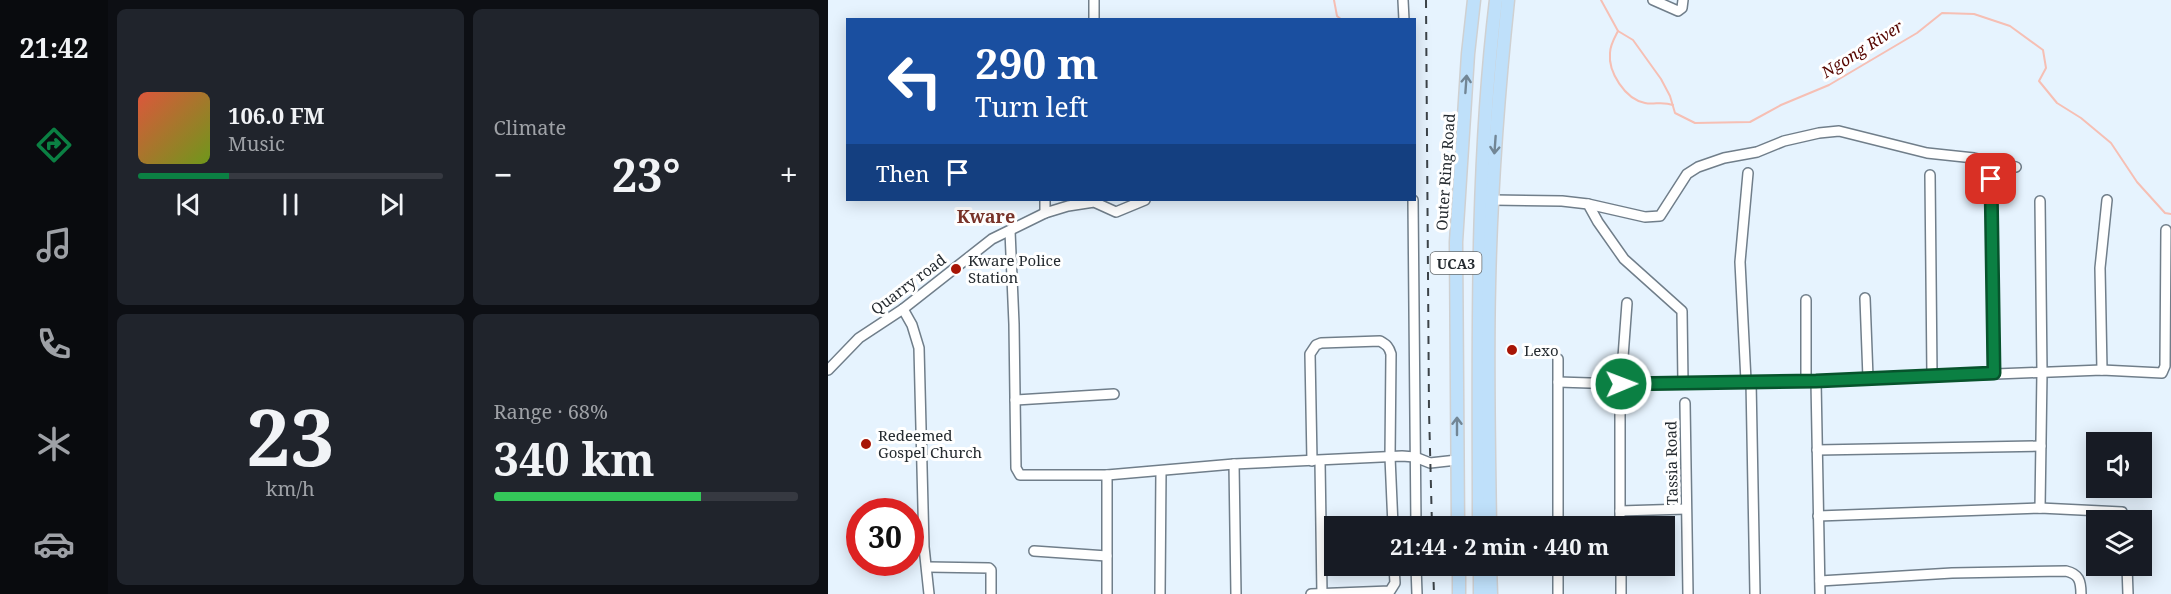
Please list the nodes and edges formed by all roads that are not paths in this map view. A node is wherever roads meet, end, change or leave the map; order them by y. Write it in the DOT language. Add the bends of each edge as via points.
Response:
graph roads {
  1 [pos="1094,0"];
  2 [pos="1403,0"];
  3 [pos="1474,0"];
  4 [pos="1496,0"];
  5 [pos="1508,0"];
  6 [pos="1653,0"];
  7 [pos="1683,0"];
  8 [pos="1094,18"];
  9 [pos="1404,18"];
  10 [pos="1501,66"];
  11 [pos="1488,81"];
  12 [pos="2016,167"];
  13 [pos="1748,173"];
  14 [pos="1930,175"];
  15 [pos="1991,179"];
  16 [pos="1492,200"];
  17 [pos="2107,200"];
  18 [pos="1045,201"];
  19 [pos="1094,201"];
  20 [pos="1094,201"];
  21 [pos="1143,201"];
  22 [pos="1413,201"];
  23 [pos="2040,201"];
  24 [pos="1588,204"];
  25 [pos="1045,213"];
  26 [pos="2166,230"];
  27 [pos="1010,231"];
  28 [pos="1481,268"];
  29 [pos="1489,288"];
  30 [pos="1865,298"];
  31 [pos="1806,300"];
  32 [pos="1627,303"];
  33 [pos="903,309"];
  34 [pos="1014,324"];
  35 [pos="1026,325"];
  36 [pos="1558,359"];
  37 [pos="828,370"];
  38 [pos="2103,370"];
  39 [pos="2042,372"];
  40 [pos="1994,373"];
  41 [pos="1932,375"];
  42 [pos="1868,378"];
  43 [pos="1749,381"];
  44 [pos="1806,381"];
  45 [pos="1816,381"];
  46 [pos="1558,382"];
  47 [pos="1683,383"];
  48 [pos="1621,384"];
  49 [pos="1114,394"];
  50 [pos="1620,397"];
  51 [pos="1015,400"];
  52 [pos="1685,403"];
  53 [pos="2041,446"];
  54 [pos="1817,450"];
  55 [pos="1390,457"];
  56 [pos="1415,457"];
  57 [pos="1457,459"];
  58 [pos="1316,461"];
  59 [pos="1234,464"];
  60 [pos="1161,471"];
  61 [pos="1107,476"];
  62 [pos="2040,508"];
  63 [pos="1686,509"];
  64 [pos="2086,510"];
  65 [pos="1620,511"];
  66 [pos="1393,516"];
  67 [pos="1416,516"];
  68 [pos="1458,516"];
  69 [pos="1479,516"];
  70 [pos="1490,516"];
  71 [pos="1558,516"];
  72 [pos="1620,516"];
  73 [pos="1818,516"];
  74 [pos="1034,551"];
  75 [pos="1107,556"];
  76 [pos="928,567"];
  77 [pos="1395,576"];
  78 [pos="1416,576"];
  79 [pos="1459,576"];
  80 [pos="1480,576"];
  81 [pos="1490,576"];
  82 [pos="1558,576"];
  83 [pos="1620,576"];
  84 [pos="2127,576"];
  85 [pos="1820,581"];
  86 [pos="929,594"];
  87 [pos="991,594"];
  88 [pos="1107,594"];
  89 [pos="1160,594"];
  90 [pos="1236,594"];
  91 [pos="1311,594"];
  92 [pos="1322,594"];
  93 [pos="1417,594"];
  94 [pos="1459,594"];
  95 [pos="1480,594"];
  96 [pos="1491,594"];
  97 [pos="1558,594"];
  98 [pos="1621,594"];
  99 [pos="1688,594"];
  100 [pos="1755,594"];
  101 [pos="1820,594"];
  102 [pos="2081,594"];
  103 [pos="2128,594"];
  1 -- 8 [label="street"];
  2 -- 9 [label="street"];
  57 -- 3 [label="main road, Outer Ring Road / UCA3, one-way" via="1456,242"];
  4 -- 11 [label="main road, UCA3"];
  5 -- 10 [label="main road, UCA3"];
  6 -- 7 [label="street" via="1678,11"];
  10 -- 11 [label="main road"];
  10 -- 16 [label="main road, UCA3, one-way"];
  11 -- 28 [label="main road, UCA3"];
  12 -- 24 [label="street" via="1928,153 1839,131 1784,141 1698,167 1687,174 1660,216 1645,217"];
  13 -- 43 [label="street" via="1740,262"];
  14 -- 41 [label="street"];
  15 -- 40 [label="street"];
  16 -- 24 [label="street"];
  16 -- 29 [label="main road, UCA3"];
  17 -- 38 [label="street" via="2100,268"];
  18 -- 25 [label="street"];
  19 -- 25 [label="street, Quarry road"];
  20 -- 21 [label="street, Quarry road" via="1116,212"];
  22 -- 56 [label="street"];
  23 -- 39 [label="street"];
  24 -- 47 [label="street" via="1624,259 1682,311"];
  25 -- 27 [label="street, Quarry road"];
  26 -- 38 [label="street" via="2164,372"];
  27 -- 33 [label="street, Quarry road" via="970,255"];
  27 -- 34 [label="street"];
  28 -- 29 [label="main road"];
  28 -- 69 [label="main road, UCA3"];
  29 -- 70 [label="main road, UCA3"];
  30 -- 42 [label="street"];
  31 -- 44 [label="street"];
  32 -- 48 [label="street"];
  33 -- 37 [label="street, Quarry road" via="859,338"];
  33 -- 76 [label="street" via="919,348 924,547"];
  34 -- 35 [label="street"];
  34 -- 51 [label="street"];
  36 -- 46 [label="street"];
  38 -- 39 [label="street"];
  39 -- 40 [label="street"];
  39 -- 53 [label="street"];
  40 -- 41 [label="street"];
  41 -- 42 [label="street"];
  42 -- 45 [label="street"];
  43 -- 44 [label="street"];
  43 -- 47 [label="street"];
  43 -- 100 [label="street"];
  44 -- 45 [label="street"];
  45 -- 54 [label="street"];
  46 -- 48 [label="street"];
  46 -- 71 [label="street"];
  47 -- 48 [label="street"];
  49 -- 51 [label="street"];
  50 -- 65 [label="street"];
  51 -- 61 [label="street" via="1016,468 1020,476"];
  52 -- 63 [label="street, Tassia Road"];
  53 -- 54 [label="street"];
  53 -- 62 [label="street"];
  54 -- 73 [label="street"];
  55 -- 56 [label="street"];
  55 -- 58 [label="street"];
  55 -- 58 [label="street" via="1389,347 1380,341 1321,343 1310,354"];
  55 -- 66 [label="street"];
  56 -- 57 [label="street" via="1430,463"];
  56 -- 67 [label="street"];
  57 -- 68 [label="main road, Outer Ring Road / UCA3"];
  58 -- 59 [label="street"];
  58 -- 92 [label="street"];
  59 -- 60 [label="street"];
  59 -- 90 [label="street"];
  60 -- 61 [label="street"];
  60 -- 89 [label="street"];
  61 -- 75 [label="street"];
  62 -- 64 [label="street"];
  62 -- 73 [label="street"];
  63 -- 65 [label="street"];
  63 -- 99 [label="street, Tassia Road"];
  65 -- 72 [label="street"];
  73 -- 85 [label="street"];
  74 -- 75 [label="street"];
  75 -- 88 [label="street"];
  76 -- 86 [label="street"];
  76 -- 87 [label="street" via="988,568"];
  77 -- 92 [label="street" via="1390,591"];
  78 -- 93 [label="street"];
  79 -- 94 [label="main road"];
  80 -- 95 [label="main road"];
  81 -- 96 [label="main road"];
  82 -- 97 [label="street"];
  83 -- 98 [label="street"];
  84 -- 103 [label="street"];
  85 -- 101 [label="street"];
  85 -- 102 [label="street" via="2066,571 2079,579"];
  91 -- 92 [label="street"];
}
